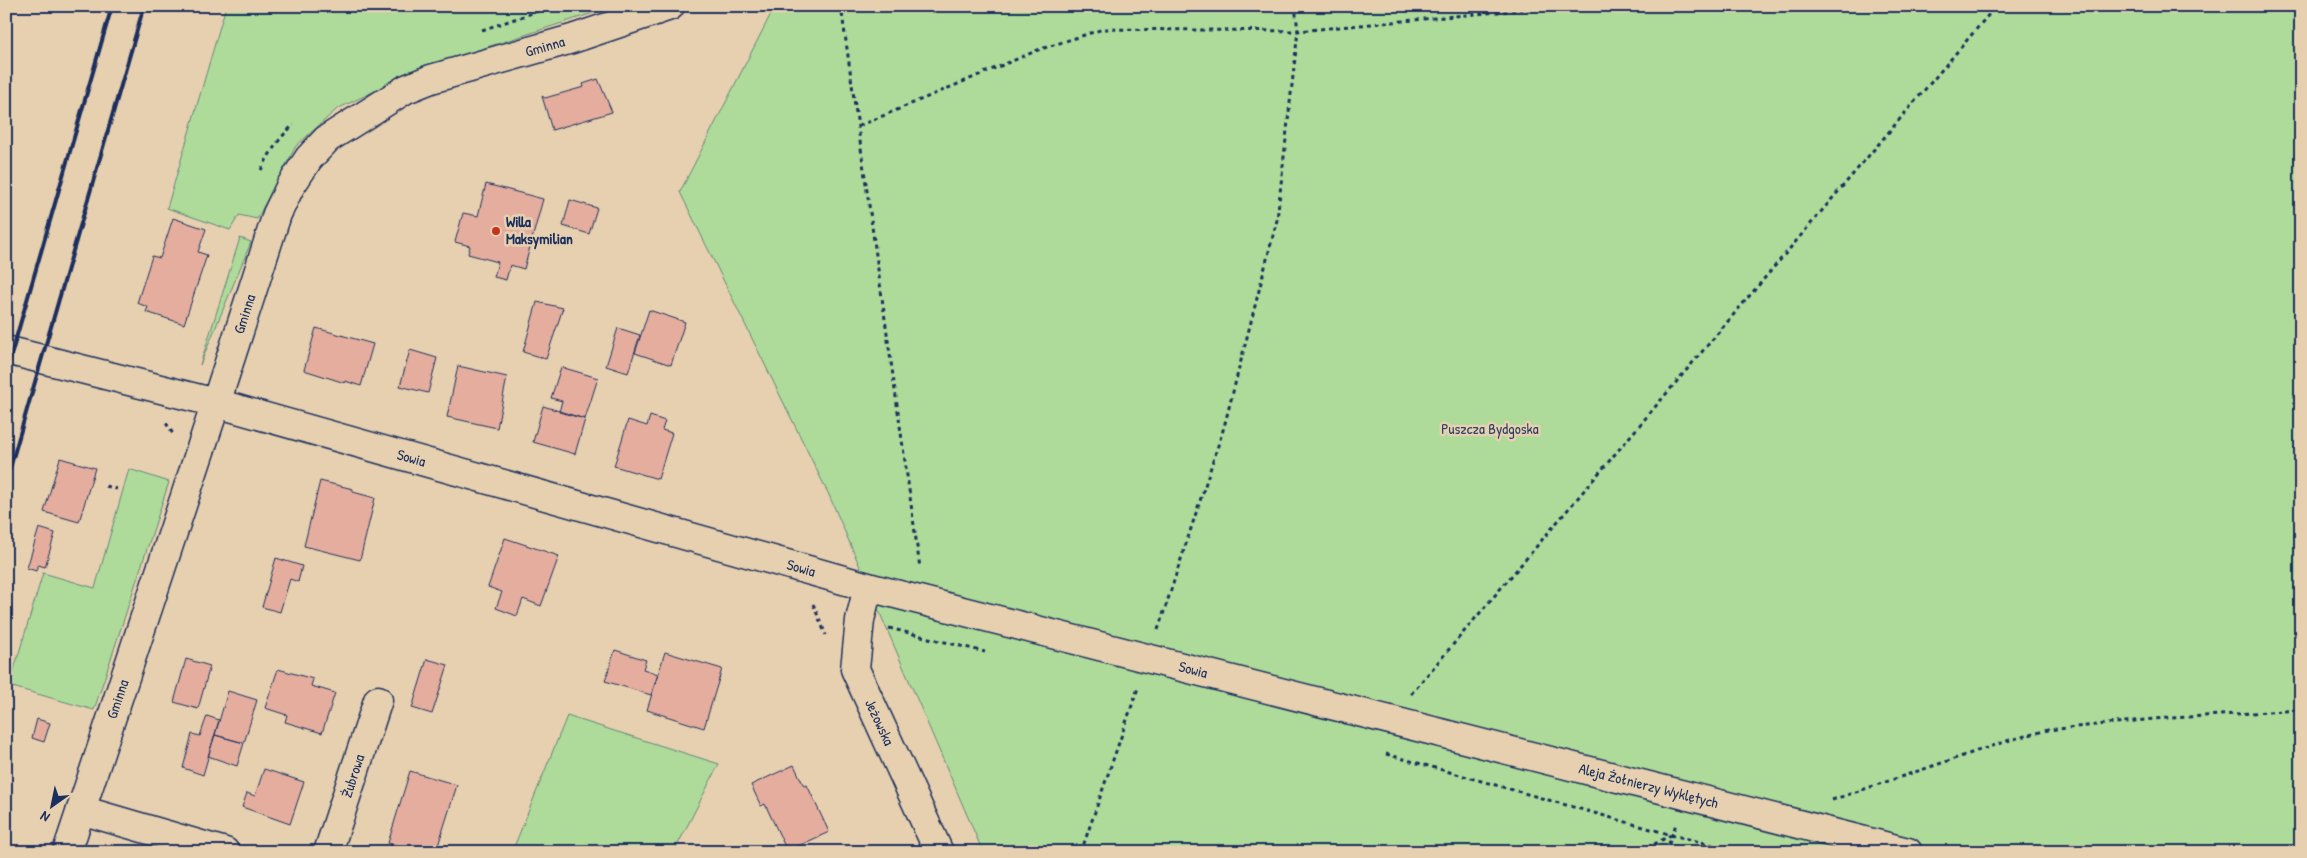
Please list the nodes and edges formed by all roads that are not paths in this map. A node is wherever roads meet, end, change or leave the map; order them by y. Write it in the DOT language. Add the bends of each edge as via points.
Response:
graph roads {
  1 [pos="670,6"];
  2 [pos="6,350"];
  3 [pos="216,403"];
  4 [pos="868,587"];
  5 [pos="378,700"];
  6 [pos="1390,719"];
  7 [pos="81,810"];
  8 [pos="67,852"];
  9 [pos="225,852"];
  10 [pos="328,852"];
  11 [pos="939,852"];
  12 [pos="1908,852"];
  1 -- 3 [label="street, Gminna" via="572,39 431,79 385,101 327,139 290,187 277,214"];
  2 -- 3 [label="street, Sowia"];
  3 -- 4 [label="street, Sowia"];
  3 -- 7 [label="street, Gminna"];
  4 -- 6 [label="street, Sowia"];
  4 -- 11 [label="street, Jeżowska" via="860,620 855,669"];
  5 -- 10 [label="street, Żubrowa"];
  6 -- 12 [label="street, Aleja Żołnierzy Wyklętych"];
  7 -- 8 [label="street, Gminna"];
  7 -- 9 [label="street"];
}
